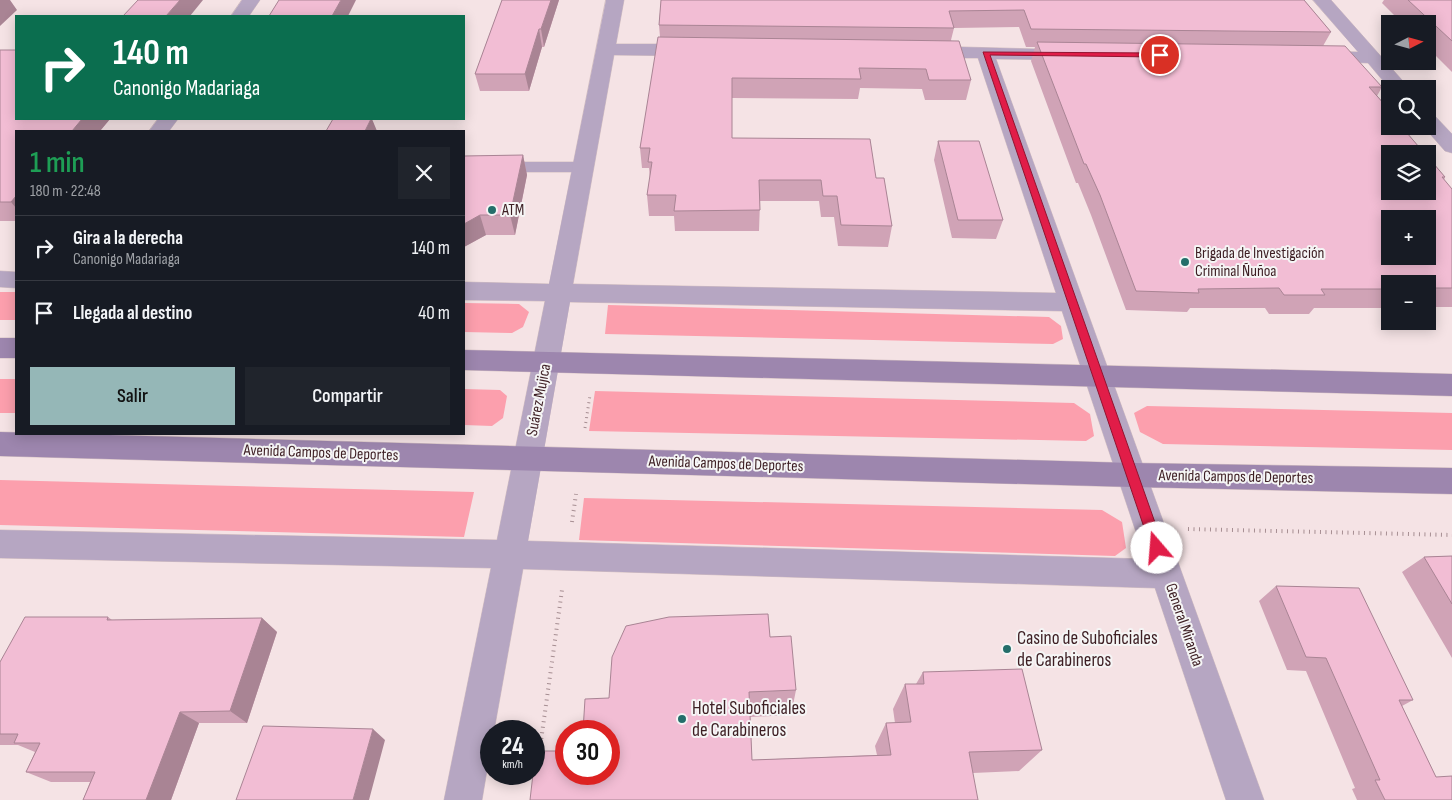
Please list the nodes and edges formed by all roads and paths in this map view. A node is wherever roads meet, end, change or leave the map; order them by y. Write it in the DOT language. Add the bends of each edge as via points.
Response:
graph roads {
  1 [pos="251,0"];
  2 [pos="615,0"];
  3 [pos="1322,0"];
  4 [pos="241,15"];
  5 [pos="606,49"];
  6 [pos="713,50"];
  7 [pos="908,52"];
  8 [pos="986,53"];
  9 [pos="1085,54"];
  10 [pos="1294,57"];
  11 [pos="1373,58"];
  12 [pos="1392,80"];
  13 [pos="1436,129"];
  14 [pos="1452,147"];
  15 [pos="465,167"];
  16 [pos="583,167"];
  17 [pos="0,279"];
  18 [pos="15,280"];
  19 [pos="465,290"];
  20 [pos="559,293"];
  21 [pos="1072,302"];
  22 [pos="0,348"];
  23 [pos="15,348"];
  24 [pos="465,360"];
  25 [pos="546,362"];
  26 [pos="1098,376"];
  27 [pos="1452,385"];
  28 [pos="0,444"];
  29 [pos="528,459"];
  30 [pos="1132,475"];
  31 [pos="1452,481"];
  32 [pos="1151,528"];
  33 [pos="1452,535"];
  34 [pos="0,544"];
  35 [pos="510,555"];
  36 [pos="1166,574"];
  37 [pos="464,800"];
  38 [pos="1245,800"];
  1 -- 4 [label="street"];
  2 -- 5 [label="street, Suárez Mujica"];
  3 -- 11 [label="street"];
  5 -- 6 [label="street"];
  5 -- 16 [label="street, Suárez Mujica"];
  7 -- 8 [label="street"];
  8 -- 9 [label="street"];
  8 -- 21 [label="street, General Miranda"];
  10 -- 11 [label="street"];
  11 -- 12 [label="street"];
  13 -- 14 [label="street"];
  15 -- 16 [label="lane"];
  16 -- 20 [label="street, Suárez Mujica"];
  17 -- 18 [label="street"];
  19 -- 20 [label="street"];
  20 -- 21 [label="street"];
  20 -- 25 [label="street, Suárez Mujica"];
  21 -- 26 [label="street, General Miranda"];
  22 -- 23 [label="main road"];
  24 -- 25 [label="main road"];
  25 -- 26 [label="main road"];
  25 -- 29 [label="street, Suárez Mujica"];
  26 -- 27 [label="main road"];
  26 -- 30 [label="street, General Miranda"];
  28 -- 29 [label="main road, Avenida Campos de Deportes"];
  29 -- 30 [label="main road, Avenida Campos de Deportes"];
  29 -- 35 [label="street, Suárez Mujica"];
  30 -- 31 [label="main road, Avenida Campos de Deportes"];
  30 -- 32 [label="street, General Miranda"];
  32 -- 33 [label="path"];
  32 -- 36 [label="street, General Miranda"];
  34 -- 35 [label="street"];
  35 -- 36 [label="street"];
  35 -- 37 [label="street, Suárez Mujica"];
  36 -- 38 [label="street, General Miranda"];
}
